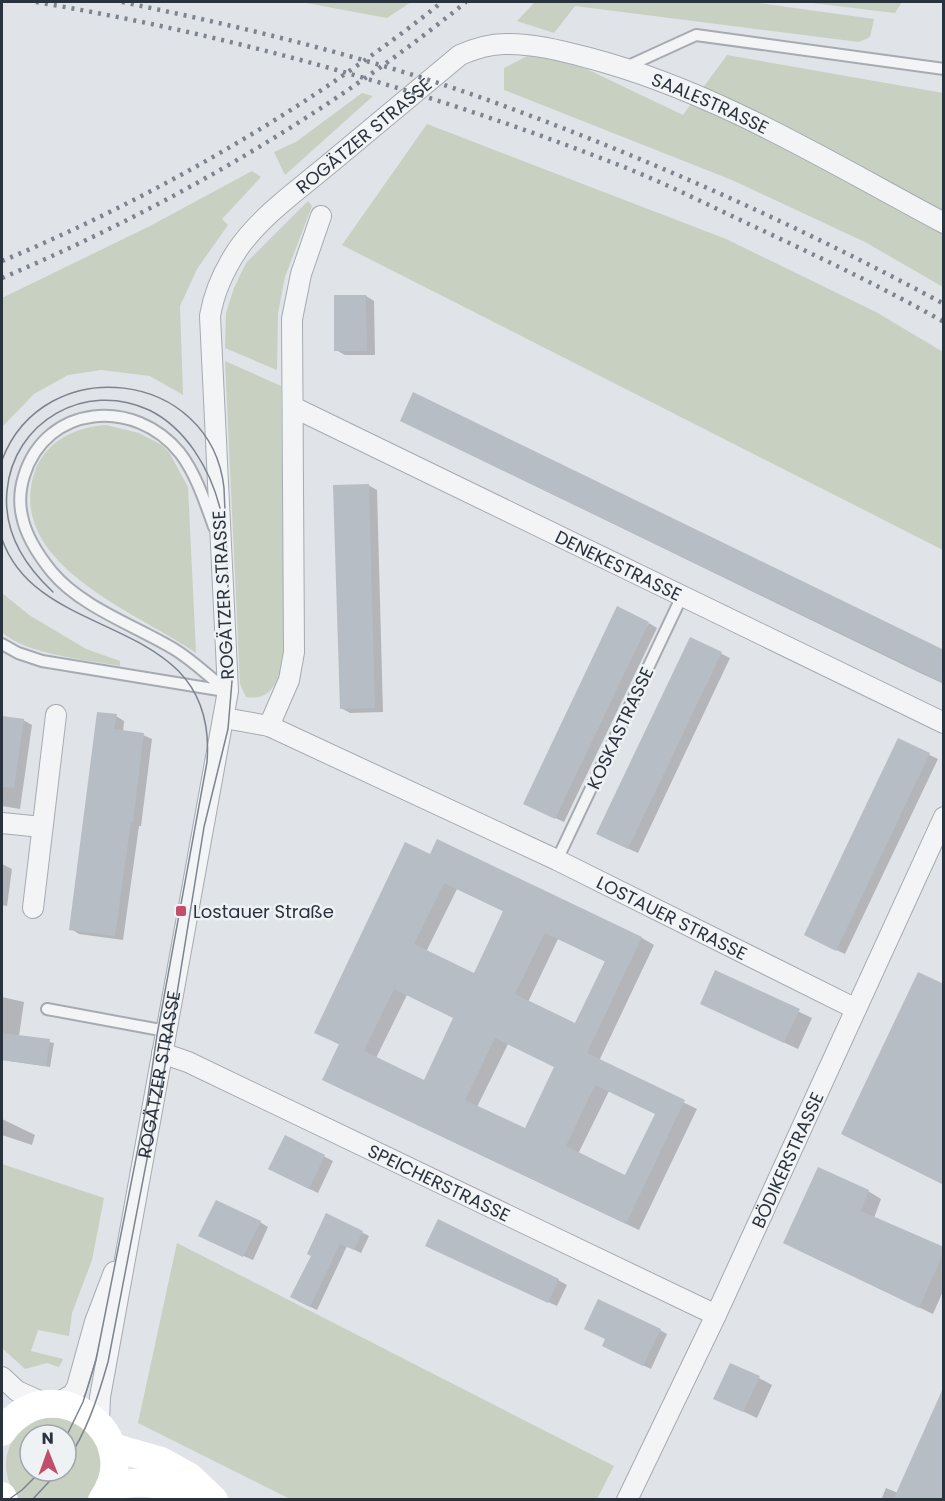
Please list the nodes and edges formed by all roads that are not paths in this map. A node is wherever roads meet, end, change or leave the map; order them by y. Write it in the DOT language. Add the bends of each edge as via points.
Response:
graph roads {
  1 [pos="460,55"];
  2 [pos="626,67"];
  3 [pos="944,69"];
  4 [pos="321,216"];
  5 [pos="944,223"];
  6 [pos="293,407"];
  7 [pos="221,544"];
  8 [pos="682,596"];
  9 [pos="2,644"];
  10 [pos="228,691"];
  11 [pos="56,715"];
  12 [pos="224,718"];
  13 [pos="944,723"];
  14 [pos="269,726"];
  15 [pos="944,817"];
  16 [pos="2,823"];
  17 [pos="42,827"];
  18 [pos="556,860"];
  19 [pos="33,908"];
  20 [pos="46,1009"];
  21 [pos="856,1009"];
  22 [pos="166,1031"];
  23 [pos="162,1053"];
  24 [pos="129,1233"];
  25 [pos="716,1315"];
  26 [pos="2,1377"];
  27 [pos="52,1403"];
  28 [pos="2,1432"];
  29 [pos="105,1435"];
  30 [pos="106,1493"];
  31 [pos="202,1500"];
  32 [pos="214,1500"];
  33 [pos="627,1500"];
  1 -- 2 [label="street, SAALESTRASSE" via="492,45 532,45"];
  1 -- 7 [label="street, ROGÄTZER STRASSE" via="266,219 238,249 222,276 210,323"];
  2 -- 3 [label="lane" via="696,35"];
  2 -- 5 [label="street, SAALESTRASSE" via="739,114"];
  4 -- 6 [label="street, ROGÄTZER STRASSE" via="292,319"];
  6 -- 8 [label="street, DENEKESTRASSE"];
  6 -- 14 [label="street, ROGÄTZER STRASSE" via="294,652 289,680"];
  7 -- 10 [label="street, ROGÄTZER STRASSE"];
  7 -- 10 [label="lane" via="184,459 161,434 140,422 108,415 82,418 49,435 29,460 21,493 21,514 35,548 54,574 92,604 177,651"];
  8 -- 13 [label="street, DENEKESTRASSE"];
  8 -- 18 [label="lane, KOSKASTRASSE"];
  9 -- 10 [label="lane" via="42,661"];
  10 -- 12 [label="street, ROGÄTZER STRASSE"];
  11 -- 17 [label="street"];
  12 -- 14 [label="street, LOSTAUER STRASSE"];
  12 -- 22 [label="street, ROGÄTZER STRASSE"];
  14 -- 18 [label="street, LOSTAUER STRASSE"];
  15 -- 21 [label="street, BÖDIKERSTRASSE"];
  16 -- 17 [label="street"];
  17 -- 19 [label="street"];
  18 -- 21 [label="street, LOSTAUER STRASSE"];
  20 -- 22 [label="lane"];
  21 -- 25 [label="street, BÖDIKERSTRASSE"];
  22 -- 23 [label="street, ROGÄTZER STRASSE"];
  23 -- 24 [label="street, ROGÄTZER STRASSE"];
  23 -- 25 [label="street, SPEICHERSTRASSE"];
  24 -- 27 [label="street, ROGÄTZER STRASSE" via="94,1322 77,1387 73,1394"];
  24 -- 29 [label="street, ROGÄTZER STRASSE" via="100,1398"];
  25 -- 33 [label="street, BÖDIKERSTRASSE"];
  26 -- 27 [label="street" via="17,1391"];
  27 -- 28 [label="street" via="19,1413"];
  27 -- 29 [label="street" via="82,1410"];
  29 -- 30 [label="street" via="114,1468"];
  29 -- 32 [label="street" via="190,1477"];
  30 -- 31 [label="street" via="133,1482 150,1482"];
}
